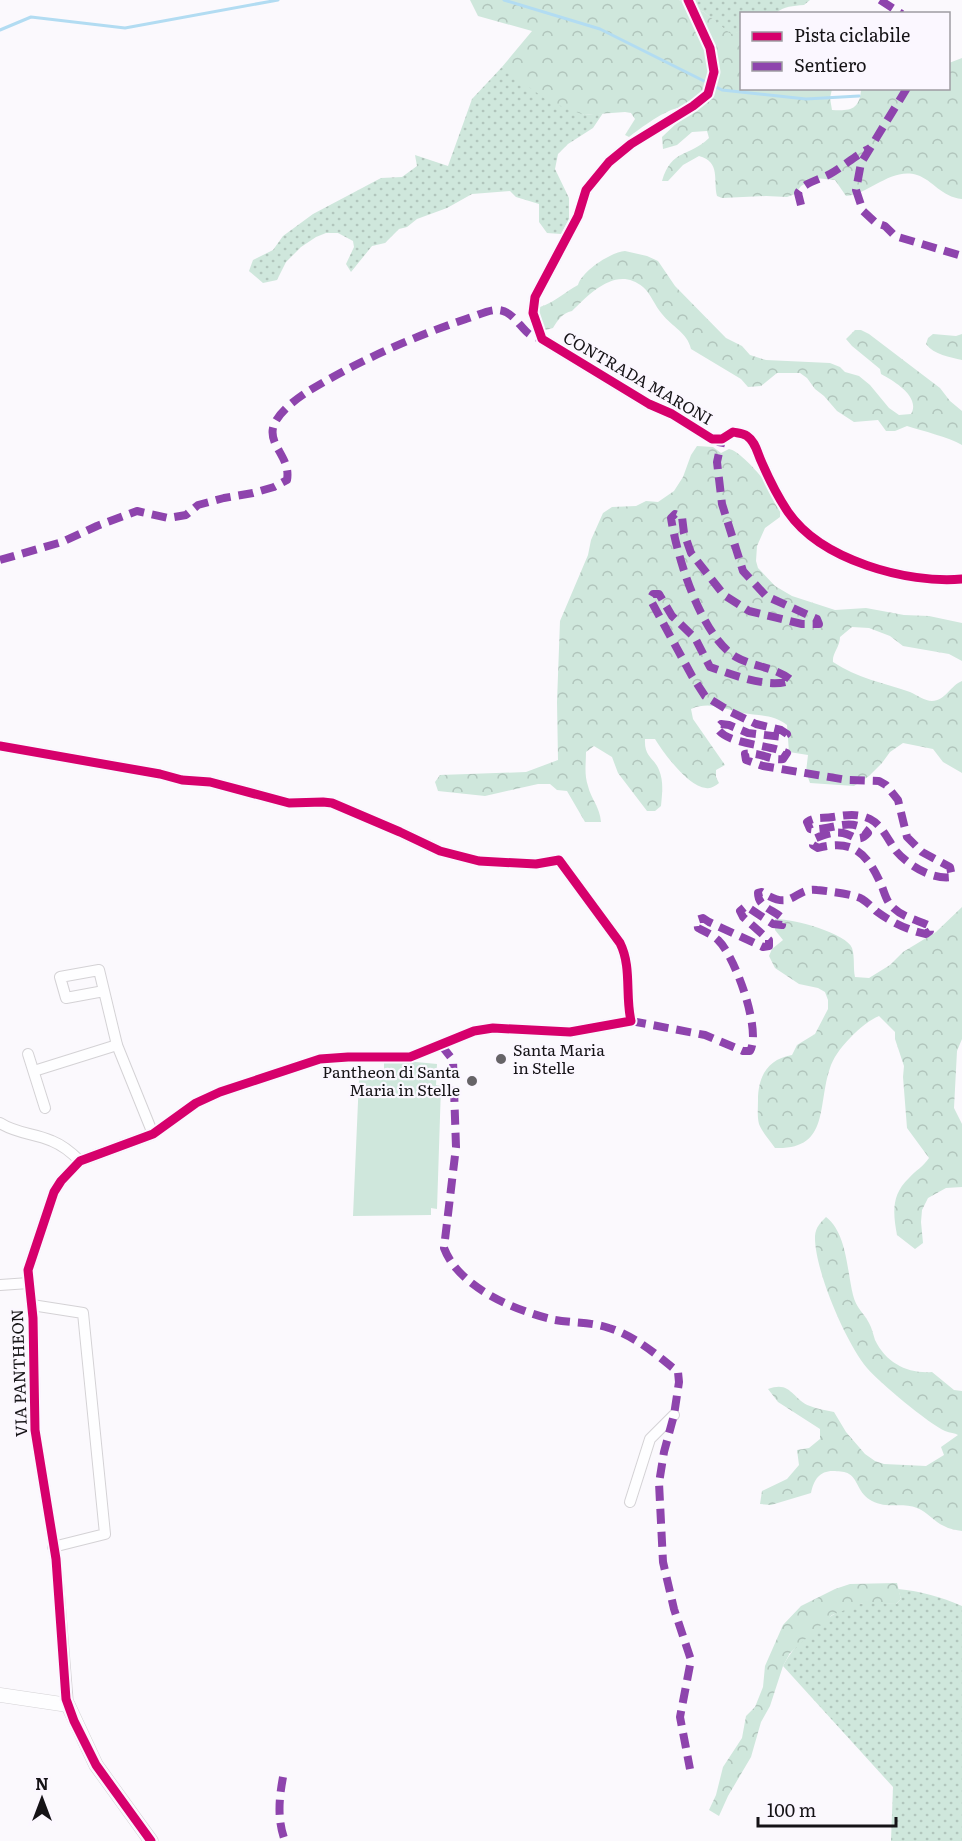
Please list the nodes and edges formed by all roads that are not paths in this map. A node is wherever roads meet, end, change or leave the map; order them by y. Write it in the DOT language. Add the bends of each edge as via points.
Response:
graph roads {
  1 [pos="688,0"];
  2 [pos="962,579"];
  3 [pos="0,746"];
  4 [pos="104,991"];
  5 [pos="117,1046"];
  6 [pos="28,1054"];
  7 [pos="34,1071"];
  8 [pos="45,1108"];
  9 [pos="0,1123"];
  10 [pos="153,1134"];
  11 [pos="80,1161"];
  12 [pos="29,1283"];
  13 [pos="0,1285"];
  14 [pos="32,1305"];
  15 [pos="674,1415"];
  16 [pos="630,1502"];
  17 [pos="53,1547"];
  18 [pos="0,1695"];
  19 [pos="68,1705"];
  20 [pos="151,1841"];
  1 -- 2 [label="street, CONTRADA MARONI" via="710,48 714,72 708,94 616,156 586,190 578,216 535,297 533,313 538,332 542,339 712,439 722,439 734,432 746,435 756,445 788,513 810,536 836,553 924,579"];
  3 -- 10 [label="street, VIA PANTHEON" via="210,782 289,803 323,802 440,851 479,861 536,864 559,860 626,954 631,1022 570,1032 493,1028 474,1031 410,1058 320,1059 220,1092 196,1103"];
  4 -- 5 [label="street"];
  5 -- 7 [label="street"];
  5 -- 10 [label="street"];
  6 -- 7 [label="street"];
  7 -- 8 [label="street"];
  9 -- 11 [label="street" via="12,1131 52,1141"];
  10 -- 11 [label="street, VIA PANTHEON"];
  11 -- 12 [label="street, VIA PANTHEON" via="54,1192 29,1264"];
  12 -- 13 [label="street"];
  12 -- 14 [label="street, VIA PANTHEON"];
  14 -- 17 [label="street, VIA PANTHEON" via="35,1430"];
  14 -- 17 [label="street" via="83,1312 105,1534"];
  15 -- 16 [label="street" via="650,1439"];
  17 -- 19 [label="street, VIA PANTHEON"];
  18 -- 19 [label="street"];
  19 -- 20 [label="street" via="96,1765"];
}
